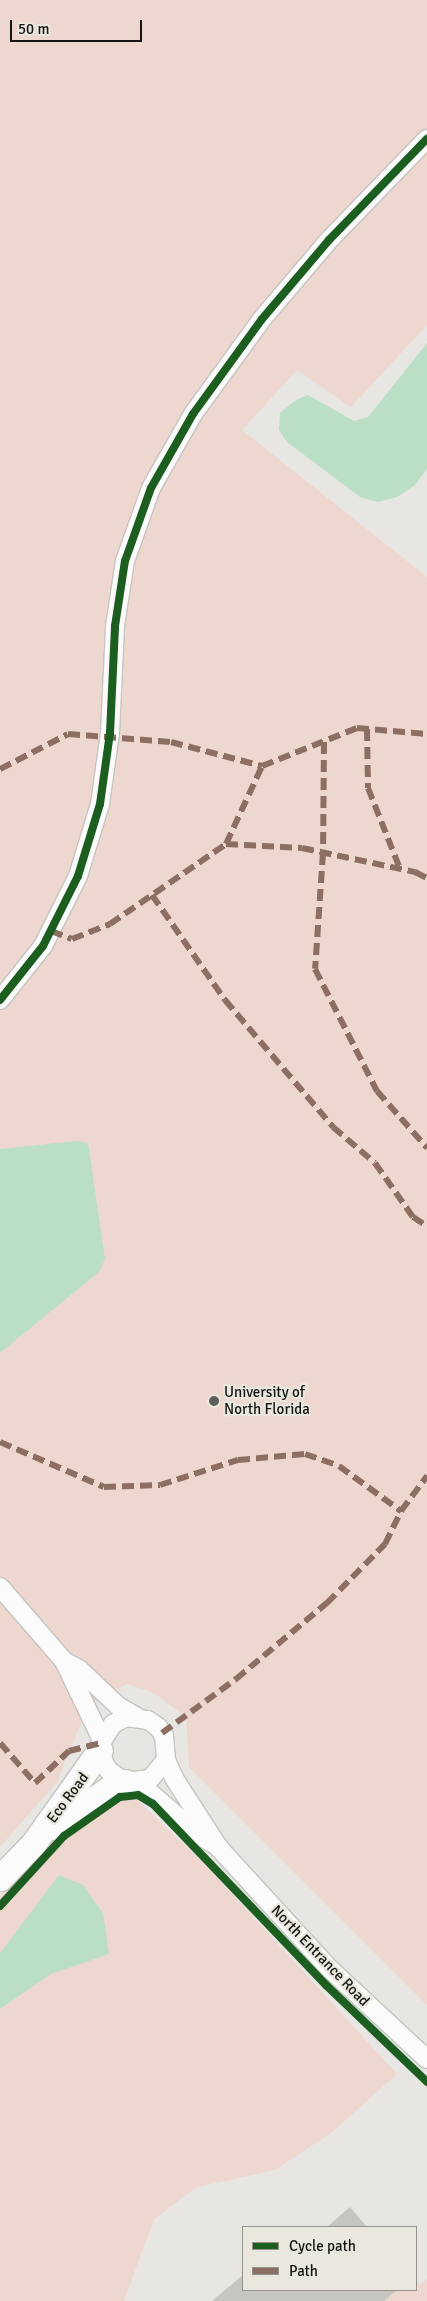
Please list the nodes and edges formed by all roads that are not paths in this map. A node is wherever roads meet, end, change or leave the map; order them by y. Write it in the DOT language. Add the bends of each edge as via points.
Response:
graph roads {
  1 [pos="425,145"];
  2 [pos="0,1000"];
  3 [pos="0,1587"];
  4 [pos="64,1661"];
  5 [pos="137,1717"];
  6 [pos="101,1745"];
  7 [pos="166,1760"];
  8 [pos="132,1782"];
  9 [pos="33,1844"];
  10 [pos="219,1848"];
  11 [pos="0,1878"];
  12 [pos="427,2059"];
  1 -- 2 [label="street" via="329,240 262,319 193,414 151,488 125,561 115,626 110,733 100,804 78,876 47,938"];
  3 -- 4 [label="street"];
  4 -- 5 [label="street" via="80,1670 118,1706"];
  4 -- 6 [label="street"];
  5 -- 6 [label="street" via="113,1724"];
  5 -- 7 [label="street" via="158,1727 164,1736"];
  6 -- 8 [label="street" via="109,1771"];
  6 -- 9 [label="street, Eco Road"];
  7 -- 8 [label="street" via="159,1772"];
  7 -- 10 [label="street"];
  8 -- 9 [label="street, Eco Road" via="114,1786"];
  8 -- 10 [label="street"];
  9 -- 11 [label="street, Eco Road"];
  10 -- 12 [label="street, North Entrance Road" via="330,1969"];
}
